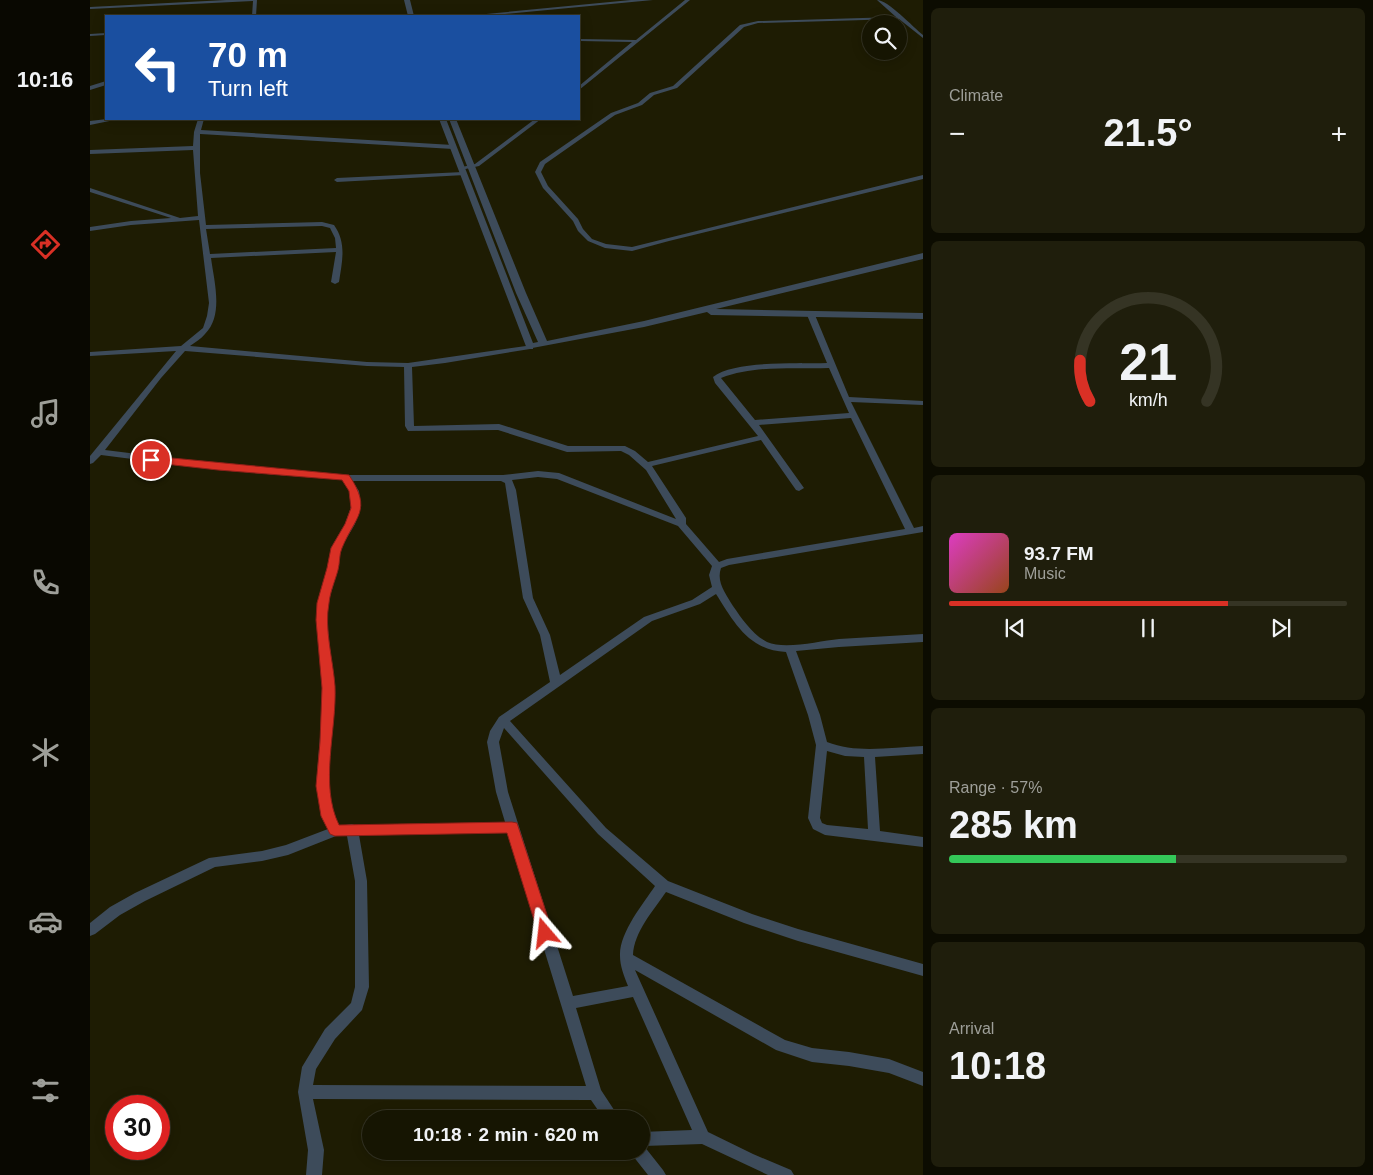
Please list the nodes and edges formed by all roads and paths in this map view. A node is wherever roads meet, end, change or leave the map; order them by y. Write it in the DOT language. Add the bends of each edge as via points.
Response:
graph roads {
  1 [pos="255,0"];
  2 [pos="407,0"];
  3 [pos="650,0"];
  4 [pos="688,0"];
  5 [pos="880,0"];
  6 [pos="157,2"];
  7 [pos="90,8"];
  8 [pos="509,14"];
  9 [pos="254,15"];
  10 [pos="411,15"];
  11 [pos="488,15"];
  12 [pos="898,15"];
  13 [pos="862,19"];
  14 [pos="907,23"];
  15 [pos="105,34"];
  16 [pos="90,35"];
  17 [pos="923,37"];
  18 [pos="580,40"];
  19 [pos="637,41"];
  20 [pos="105,82"];
  21 [pos="580,87"];
  22 [pos="90,88"];
  23 [pos="107,120"];
  24 [pos="201,120"];
  25 [pos="442,120"];
  26 [pos="452,120"];
  27 [pos="537,120"];
  28 [pos="90,122"];
  29 [pos="197,132"];
  30 [pos="453,147"];
  31 [pos="196,148"];
  32 [pos="90,152"];
  33 [pos="471,167"];
  34 [pos="462,171"];
  35 [pos="923,177"];
  36 [pos="337,180"];
  37 [pos="90,190"];
  38 [pos="202,218"];
  39 [pos="183,220"];
  40 [pos="203,227"];
  41 [pos="90,229"];
  42 [pos="339,250"];
  43 [pos="207,256"];
  44 [pos="923,256"];
  45 [pos="335,282"];
  46 [pos="694,312"];
  47 [pos="811,315"];
  48 [pos="923,316"];
  49 [pos="544,344"];
  50 [pos="530,347"];
  51 [pos="183,348"];
  52 [pos="90,354"];
  53 [pos="408,365"];
  54 [pos="832,365"];
  55 [pos="846,399"];
  56 [pos="923,403"];
  57 [pos="854,415"];
  58 [pos="754,423"];
  59 [pos="764,437"];
  60 [pos="99,452"];
  61 [pos="90,461"];
  62 [pos="646,464"];
  63 [pos="346,478"];
  64 [pos="503,478"];
  65 [pos="799,488"];
  66 [pos="682,524"];
  67 [pos="923,529"];
  68 [pos="911,530"];
  69 [pos="717,566"];
  70 [pos="717,588"];
  71 [pos="923,638"];
  72 [pos="790,649"];
  73 [pos="556,683"];
  74 [pos="503,720"];
  75 [pos="822,744"];
  76 [pos="923,750"];
  77 [pos="869,752"];
  78 [pos="512,827"];
  79 [pos="352,829"];
  80 [pos="335,830"];
  81 [pos="874,836"];
  82 [pos="923,842"];
  83 [pos="663,886"];
  84 [pos="90,930"];
  85 [pos="626,958"];
  86 [pos="923,970"];
  87 [pos="638,990"];
  88 [pos="568,1003"];
  89 [pos="923,1079"];
  90 [pos="305,1092"];
  91 [pos="595,1093"];
  92 [pos="607,1110"];
  93 [pos="703,1137"];
  94 [pos="650,1139"];
  95 [pos="646,1160"];
  96 [pos="314,1175"];
  97 [pos="658,1175"];
  98 [pos="786,1175"];
  1 -- 6 [label="street"];
  1 -- 9 [label="street"];
  2 -- 10 [label="street"];
  3 -- 8 [label="street"];
  4 -- 19 [label="street"];
  5 -- 12 [label="street"];
  6 -- 7 [label="street"];
  8 -- 11 [label="street"];
  13 -- 35 [label="street" via="758,22 742,26 675,87 652,94 640,104 613,114 542,163 538,172 545,187 590,240 605,246 632,249"];
  14 -- 17 [label="street"];
  15 -- 16 [label="street"];
  18 -- 19 [label="street"];
  19 -- 21 [label="street"];
  20 -- 22 [label="street"];
  23 -- 28 [label="street"];
  24 -- 29 [label="street"];
  25 -- 30 [label="street"];
  26 -- 33 [label="street"];
  27 -- 33 [label="street"];
  29 -- 30 [label="street"];
  29 -- 31 [label="street"];
  30 -- 34 [label="street"];
  31 -- 32 [label="street"];
  31 -- 38 [label="street"];
  33 -- 34 [label="street"];
  33 -- 49 [label="street"];
  34 -- 36 [label="street"];
  34 -- 50 [label="street"];
  37 -- 39 [label="street"];
  38 -- 39 [label="street"];
  38 -- 40 [label="street"];
  39 -- 41 [label="street"];
  40 -- 42 [label="street" via="322,224 332,226 339,234"];
  40 -- 43 [label="street"];
  42 -- 43 [label="street"];
  42 -- 45 [label="street"];
  43 -- 51 [label="street" via="212,314 204,333"];
  44 -- 46 [label="street"];
  46 -- 47 [label="street"];
  46 -- 49 [label="street"];
  47 -- 48 [label="street"];
  47 -- 54 [label="street"];
  49 -- 50 [label="street"];
  50 -- 53 [label="street"];
  51 -- 52 [label="street"];
  51 -- 53 [label="street"];
  51 -- 60 [label="street"];
  53 -- 62 [label="street" via="411,429 499,427 567,449 622,448"];
  54 -- 55 [label="street"];
  54 -- 58 [label="street" via="767,367 717,377"];
  55 -- 56 [label="street"];
  55 -- 57 [label="street"];
  57 -- 58 [label="street"];
  57 -- 68 [label="street"];
  58 -- 59 [label="street"];
  59 -- 62 [label="street"];
  59 -- 65 [label="street"];
  60 -- 61 [label="street"];
  60 -- 63 [label="street"];
  62 -- 66 [label="street"];
  63 -- 64 [label="street"];
  63 -- 80 [label="street" via="354,491 356,508 336,548 322,612 329,688 322,786 328,816"];
  64 -- 66 [label="street" via="538,474 559,476"];
  64 -- 73 [label="street" via="509,482 511,490 528,598 545,635"];
  66 -- 69 [label="street"];
  67 -- 68 [label="street"];
  68 -- 69 [label="street"];
  69 -- 70 [label="street" via="714,575"];
  70 -- 72 [label="street" via="740,622 762,643"];
  70 -- 73 [label="street" via="696,602 648,619"];
  71 -- 72 [label="street"];
  72 -- 75 [label="street"];
  73 -- 74 [label="street"];
  74 -- 78 [label="street" via="494,742"];
  74 -- 83 [label="street" via="602,831"];
  75 -- 77 [label="street" via="832,750"];
  75 -- 81 [label="street" via="814,818 817,826 825,830"];
  76 -- 77 [label="street"];
  77 -- 81 [label="street"];
  78 -- 79 [label="street"];
  78 -- 88 [label="street"];
  79 -- 80 [label="street"];
  79 -- 90 [label="street" via="361,881 362,987 357,1006 330,1034 309,1067"];
  80 -- 84 [label="street" via="288,850 213,862 140,897"];
  81 -- 82 [label="street"];
  83 -- 85 [label="street" via="627,946"];
  83 -- 86 [label="street" via="798,935"];
  85 -- 87 [label="street"];
  85 -- 89 [label="street" via="781,1045 812,1055 889,1066"];
  87 -- 88 [label="street"];
  87 -- 93 [label="street"];
  88 -- 91 [label="street"];
  90 -- 91 [label="street"];
  90 -- 96 [label="street" via="316,1150"];
  91 -- 92 [label="street"];
  93 -- 94 [label="street"];
  93 -- 98 [label="street"];
  95 -- 97 [label="street"];
}
